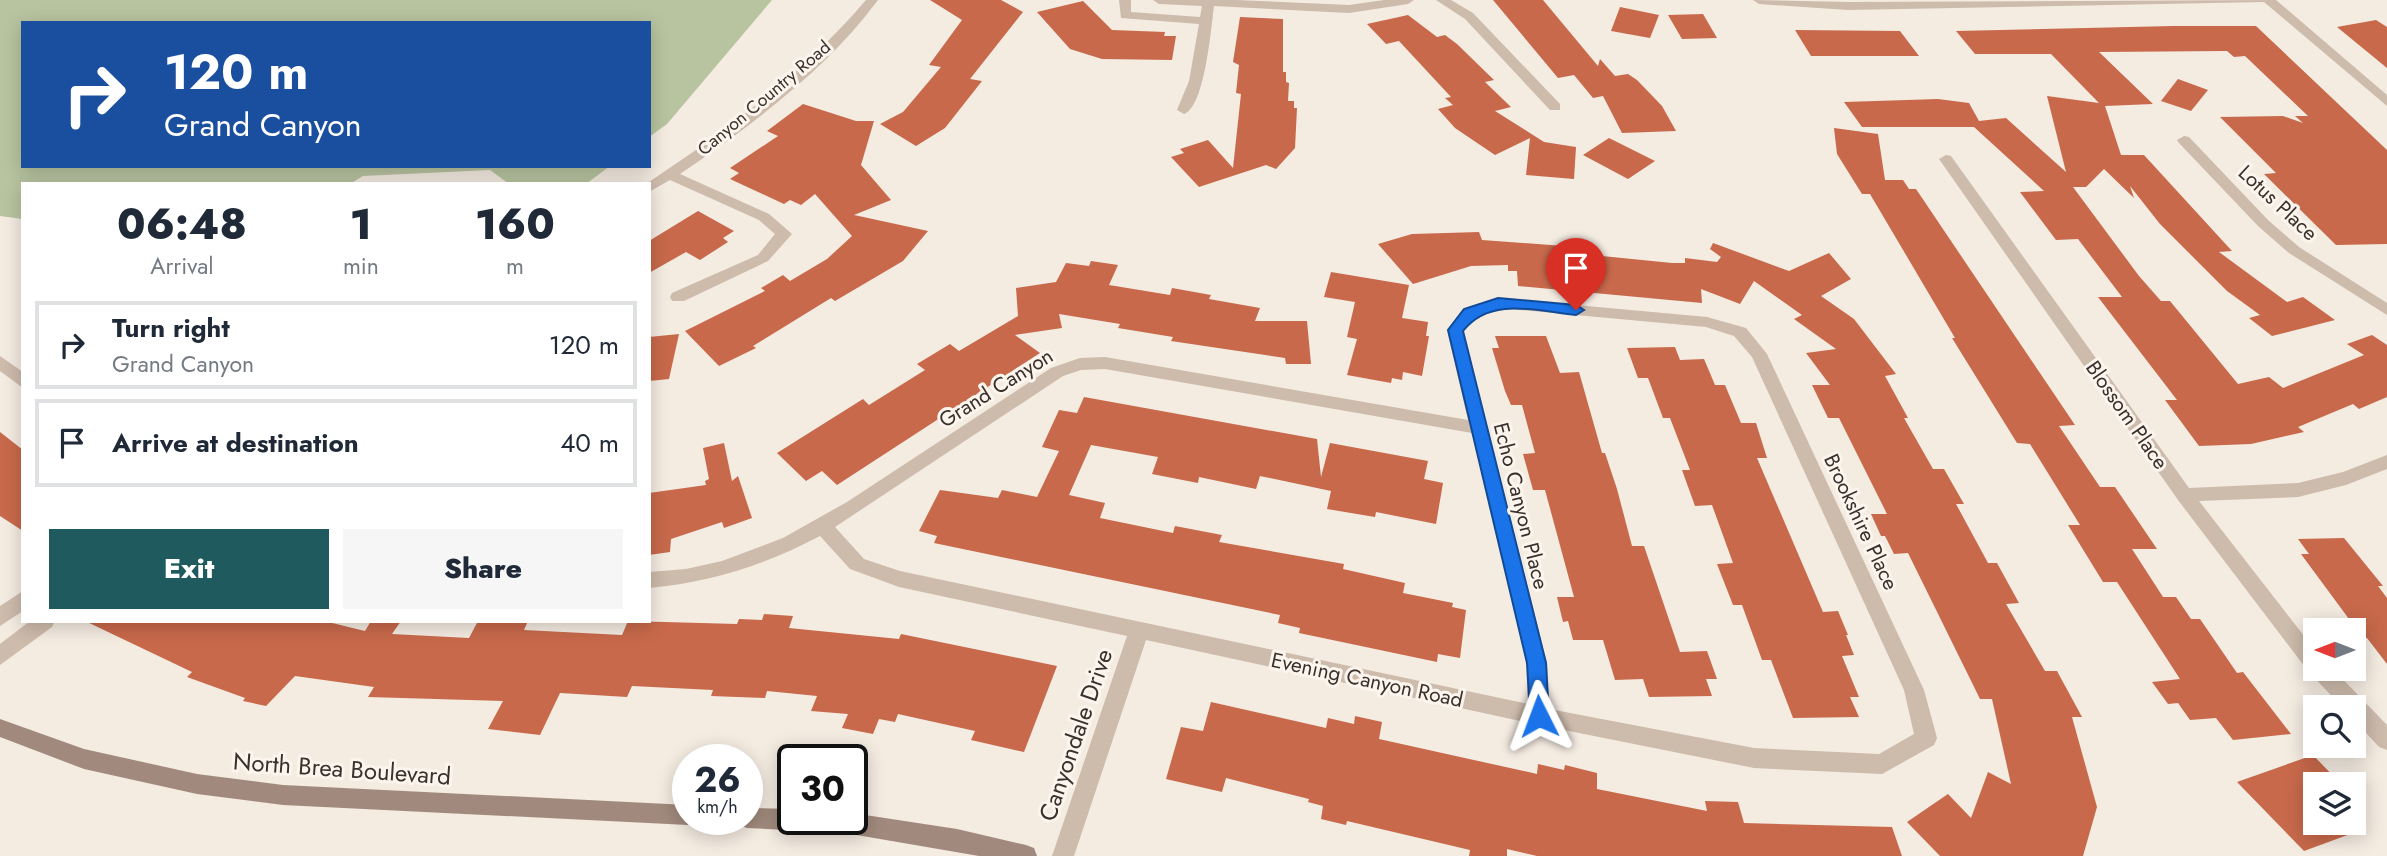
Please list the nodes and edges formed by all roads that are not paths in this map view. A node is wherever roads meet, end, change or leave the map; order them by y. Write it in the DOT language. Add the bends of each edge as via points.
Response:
graph roads {
  1 [pos="872,0"];
  2 [pos="1125,0"];
  3 [pos="1159,0"];
  4 [pos="1408,0"];
  5 [pos="1442,0"];
  6 [pos="1759,0"];
  7 [pos="2260,0"];
  8 [pos="2269,0"];
  9 [pos="1209,2"];
  10 [pos="1206,21"];
  11 [pos="2387,102"];
  12 [pos="1555,107"];
  13 [pos="1184,110"];
  14 [pos="2184,140"];
  15 [pos="1946,159"];
  16 [pos="670,175"];
  17 [pos="651,187"];
  18 [pos="678,297"];
  19 [pos="2387,310"];
  20 [pos="1469,313"];
  21 [pos="0,362"];
  22 [pos="21,380"];
  23 [pos="1478,428"];
  24 [pos="2387,462"];
  25 [pos="2184,495"];
  26 [pos="823,526"];
  27 [pos="651,580"];
  28 [pos="21,601"];
  29 [pos="0,618"];
  30 [pos="42,623"];
  31 [pos="1139,631"];
  32 [pos="2303,649"];
  33 [pos="0,656"];
  34 [pos="2330,681"];
  35 [pos="1539,716"];
  36 [pos="0,729"];
  37 [pos="1926,738"];
  38 [pos="2387,740"];
  39 [pos="672,814"];
  40 [pos="763,819"];
  41 [pos="1026,856"];
  42 [pos="1063,856"];
  1 -- 16 [label="street, Canyon Country Road" via="816,60"];
  2 -- 10 [label="street" via="1125,15"];
  3 -- 9 [label="street"];
  4 -- 9 [label="street" via="1349,9"];
  5 -- 12 [label="street" via="1469,16"];
  6 -- 7 [label="street" via="1848,6"];
  8 -- 11 [label="street"];
  9 -- 10 [label="street"];
  10 -- 13 [label="street" via="1196,81"];
  14 -- 19 [label="street, Lotus Place" via="2294,250"];
  15 -- 25 [label="street, Blossom Place"];
  16 -- 17 [label="street, Canyon Country Road"];
  16 -- 18 [label="street" via="764,217 784,234 763,258"];
  20 -- 23 [label="street, Echo Canyon Place" via="1455,330"];
  20 -- 37 [label="street, Brookshire Place" via="1498,303 1707,322 1740,332 1759,354 1914,690"];
  21 -- 22 [label="street"];
  23 -- 26 [label="street, Grand Canyon" via="1105,363 1080,364 1057,373"];
  23 -- 35 [label="street, Echo Canyon Place" via="1537,663"];
  24 -- 25 [label="street" via="2298,490"];
  25 -- 32 [label="street, Blossom Place"];
  26 -- 27 [label="street, Grand Canyon" via="716,573"];
  26 -- 31 [label="street, Evening Canyon Road" via="857,564 899,579"];
  28 -- 29 [label="street"];
  30 -- 33 [label="street"];
  31 -- 35 [label="street, Evening Canyon Road"];
  31 -- 42 [label="street, Canyondale Drive"];
  34 -- 38 [label="street, Blossom Place"];
  35 -- 37 [label="street, Evening Canyon Road" via="1754,758 1882,764"];
  36 -- 39 [label="main road, North Brea Boulevard" via="84,759 197,784 258,792"];
  40 -- 41 [label="main road" via="845,822"];
}
